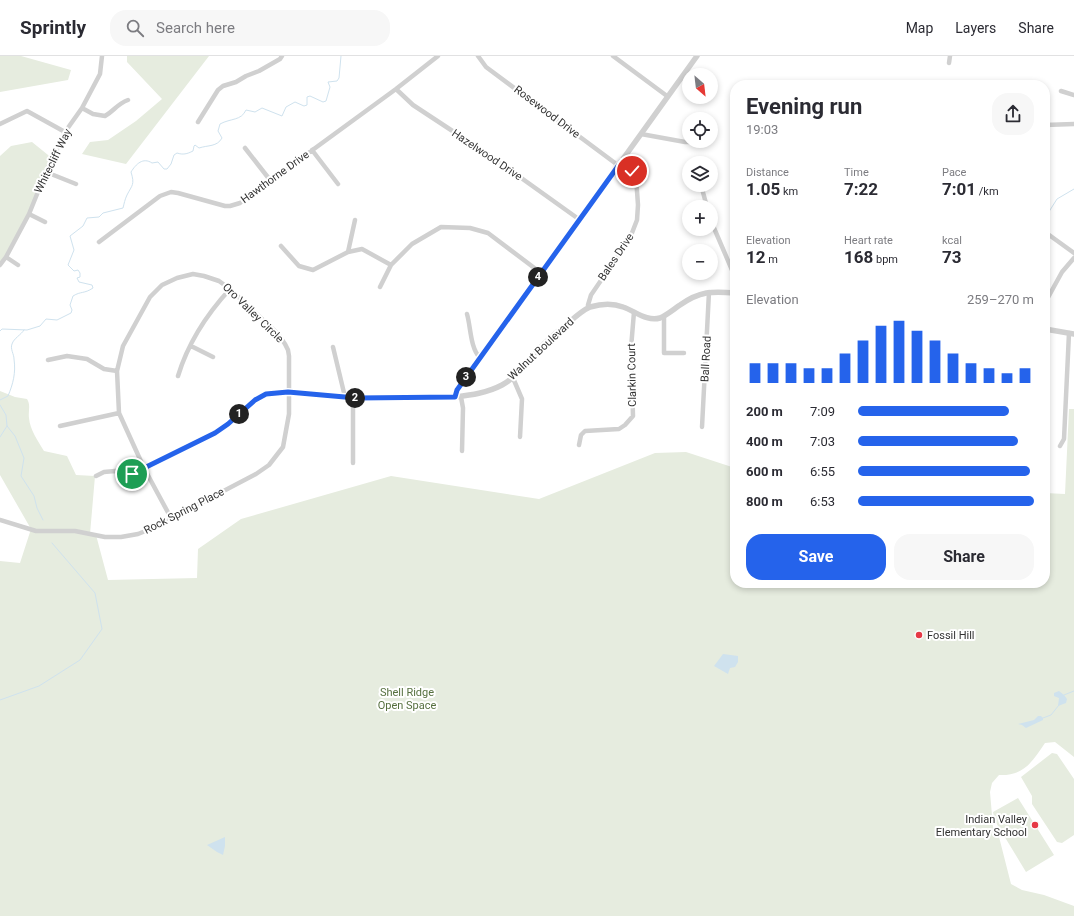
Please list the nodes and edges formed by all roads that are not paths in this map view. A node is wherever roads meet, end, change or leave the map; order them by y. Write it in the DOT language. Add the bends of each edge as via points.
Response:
graph roads {
  1 [pos="102,56"];
  2 [pos="282,56"];
  3 [pos="438,56"];
  4 [pos="478,56"];
  5 [pos="613,56"];
  6 [pos="697,56"];
  7 [pos="950,56"];
  8 [pos="949,63"];
  9 [pos="396,89"];
  10 [pos="1061,91"];
  11 [pos="1074,95"];
  12 [pos="667,96"];
  13 [pos="128,100"];
  14 [pos="82,108"];
  15 [pos="198,122"];
  16 [pos="0,124"];
  17 [pos="1074,124"];
  18 [pos="1050,125"];
  19 [pos="66,132"];
  20 [pos="641,134"];
  21 [pos="682,141"];
  22 [pos="245,148"];
  23 [pos="312,150"];
  24 [pos="620,164"];
  25 [pos="46,172"];
  26 [pos="270,180"];
  27 [pos="76,184"];
  28 [pos="338,184"];
  29 [pos="29,214"];
  30 [pos="355,220"];
  31 [pos="580,220"];
  32 [pos="45,222"];
  33 [pos="717,236"];
  34 [pos="1050,236"];
  35 [pos="99,242"];
  36 [pos="282,246"];
  37 [pos="348,252"];
  38 [pos="1074,253"];
  39 [pos="6,257"];
  40 [pos="1074,258"];
  41 [pos="0,265"];
  42 [pos="18,265"];
  43 [pos="391,265"];
  44 [pos="730,265"];
  45 [pos="541,273"];
  46 [pos="380,287"];
  47 [pos="230,289"];
  48 [pos="709,292"];
  49 [pos="730,293"];
  50 [pos="1050,294"];
  51 [pos="588,308"];
  52 [pos="634,312"];
  53 [pos="467,314"];
  54 [pos="664,316"];
  55 [pos="1050,330"];
  56 [pos="1072,333"];
  57 [pos="191,346"];
  58 [pos="333,347"];
  59 [pos="684,353"];
  60 [pos="213,357"];
  61 [pos="480,358"];
  62 [pos="48,360"];
  63 [pos="117,371"];
  64 [pos="178,376"];
  65 [pos="513,378"];
  66 [pos="288,392"];
  67 [pos="345,397"];
  68 [pos="458,397"];
  69 [pos="353,398"];
  70 [pos="119,413"];
  71 [pos="60,426"];
  72 [pos="702,427"];
  73 [pos="520,436"];
  74 [pos="579,445"];
  75 [pos="1060,446"];
  76 [pos="283,447"];
  77 [pos="462,451"];
  78 [pos="353,463"];
  79 [pos="144,468"];
  80 [pos="96,476"];
  81 [pos="172,518"];
  82 [pos="0,520"];
  1 -- 14 [label="street, Whitecliff Way" via="100,74"];
  2 -- 15 [label="street" via="259,71 223,86"];
  3 -- 9 [label="street, Hawthorne Drive"];
  4 -- 24 [label="street, Rosewood Drive" via="486,67"];
  5 -- 12 [label="street"];
  6 -- 12 [label="street"];
  7 -- 8 [label="street"];
  9 -- 23 [label="street, Hawthorne Drive"];
  9 -- 31 [label="street, Hazelwood Drive" via="413,105"];
  10 -- 11 [label="street"];
  12 -- 20 [label="street"];
  13 -- 14 [label="street" via="118,104 113,112 105,116 93,114"];
  14 -- 19 [label="street, Whitecliff Way"];
  16 -- 19 [label="street" via="27,111"];
  17 -- 18 [label="street"];
  19 -- 25 [label="street, Whitecliff Way"];
  20 -- 21 [label="street"];
  20 -- 24 [label="street"];
  22 -- 26 [label="street"];
  23 -- 26 [label="street, Hawthorne Drive"];
  23 -- 28 [label="street"];
  24 -- 31 [label="street"];
  24 -- 51 [label="street, Bales Drive" via="632,171 636,177 637,220 630,238 591,295"];
  25 -- 27 [label="street"];
  25 -- 29 [label="street, Whitecliff Way"];
  26 -- 35 [label="street, Hawthorne Drive" via="240,203 230,206 178,193 166,193"];
  29 -- 32 [label="street"];
  29 -- 39 [label="street, Whitecliff Way"];
  30 -- 37 [label="street"];
  31 -- 45 [label="street"];
  33 -- 44 [label="street"];
  34 -- 38 [label="street"];
  36 -- 37 [label="street" via="299,266 313,270"];
  37 -- 43 [label="street" via="362,249"];
  39 -- 41 [label="street, Whitecliff Way"];
  39 -- 42 [label="street"];
  40 -- 50 [label="street" via="1062,272"];
  43 -- 45 [label="street" via="412,244 440,227 463,228 488,233"];
  43 -- 46 [label="street"];
  45 -- 61 [label="street"];
  47 -- 57 [label="street" via="203,322"];
  47 -- 63 [label="street, Oro Valley Circle" via="220,281 193,274 162,285 150,297 123,346"];
  47 -- 66 [label="street, Oro Valley Circle" via="278,334 285,344 289,356"];
  48 -- 49 [label="street"];
  48 -- 54 [label="street" via="694,296"];
  48 -- 72 [label="street, Ball Road"];
  51 -- 52 [label="street, Walnut Boulevard" via="604,304 621,306"];
  51 -- 65 [label="street, Walnut Boulevard" via="562,327"];
  52 -- 54 [label="street, Walnut Boulevard" via="652,318"];
  52 -- 74 [label="street, Clarkin Court" via="631,348 633,416 619,429 585,431 581,435"];
  53 -- 61 [label="street" via="474,346"];
  54 -- 59 [label="street" via="664,353"];
  55 -- 56 [label="street"];
  56 -- 75 [label="street" via="1064,439"];
  57 -- 60 [label="street"];
  57 -- 64 [label="street"];
  58 -- 67 [label="street"];
  61 -- 68 [label="street" via="457,390"];
  62 -- 63 [label="street" via="67,356 87,359 104,369"];
  63 -- 70 [label="street, Oro Valley Circle"];
  65 -- 68 [label="street, Walnut Boulevard" via="482,393"];
  65 -- 73 [label="street" via="522,399"];
  66 -- 67 [label="street, Walnut Boulevard"];
  66 -- 76 [label="street, Oro Valley Circle" via="289,414"];
  66 -- 79 [label="street, Walnut Boulevard" via="260,397 215,433"];
  67 -- 69 [label="street, Walnut Boulevard"];
  68 -- 69 [label="street, Walnut Boulevard"];
  68 -- 77 [label="street" via="463,408"];
  69 -- 78 [label="street"];
  70 -- 71 [label="street"];
  70 -- 79 [label="street, Oro Valley Circle"];
  76 -- 81 [label="street, Rock Spring Place" via="269,465 256,474"];
  79 -- 80 [label="street, Walnut Boulevard" via="132,474 115,471"];
  79 -- 81 [label="street, Oro Valley Circle"];
  81 -- 82 [label="street, Rock Spring Place" via="138,534 121,537 105,537 75,531 36,531"];
}
